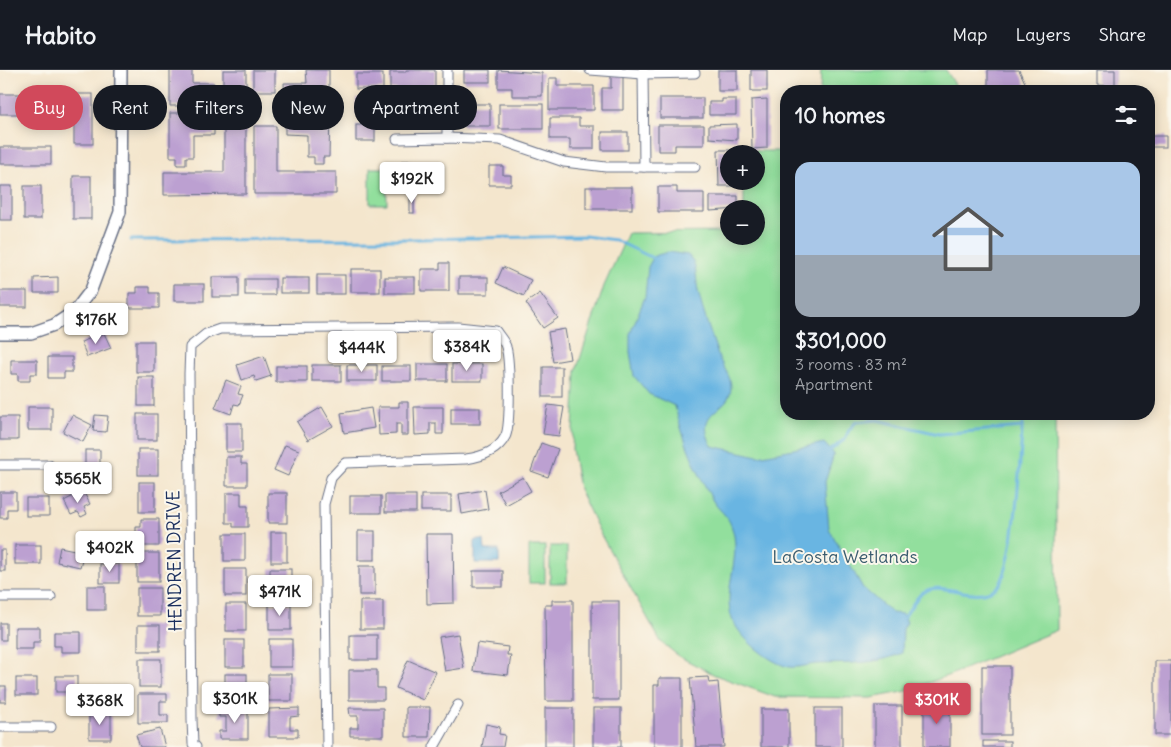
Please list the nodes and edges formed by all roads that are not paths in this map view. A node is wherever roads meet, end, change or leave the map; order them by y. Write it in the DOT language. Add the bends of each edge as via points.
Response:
graph roads {
  1 [pos="121,70"];
  2 [pos="447,70"];
  3 [pos="590,70"];
  4 [pos="643,72"];
  5 [pos="695,73"];
  6 [pos="447,138"];
  7 [pos="397,139"];
  8 [pos="644,167"];
  9 [pos="695,167"];
  10 [pos="0,334"];
  11 [pos="0,465"];
  12 [pos="49,465"];
  13 [pos="51,596"];
  14 [pos="0,597"];
  15 [pos="458,705"];
  16 [pos="0,727"];
  17 [pos="51,727"];
  18 [pos="196,747"];
  19 [pos="327,747"];
  20 [pos="434,747"];
  1 -- 10 [label="street" via="120,212 91,290 75,310 54,325 31,332"];
  2 -- 6 [label="street"];
  3 -- 4 [label="street"];
  4 -- 5 [label="street"];
  4 -- 8 [label="street"];
  6 -- 7 [label="street"];
  6 -- 8 [label="street" via="500,140 564,162"];
  8 -- 9 [label="street"];
  11 -- 12 [label="street"];
  13 -- 14 [label="street"];
  15 -- 20 [label="street"];
  16 -- 17 [label="street"];
  18 -- 19 [label="street, HENDREN DRIVE" via="192,720 190,347 206,334 220,330 458,327 496,331 506,346 510,366 506,436 494,449 482,457 345,463 331,478 324,504"];
}
